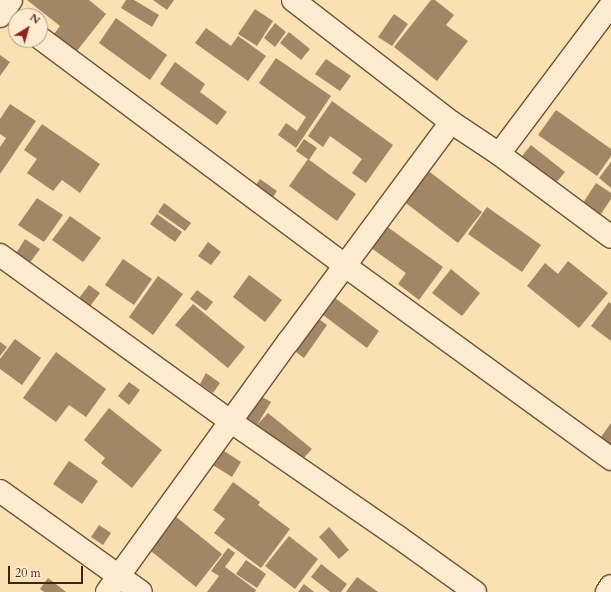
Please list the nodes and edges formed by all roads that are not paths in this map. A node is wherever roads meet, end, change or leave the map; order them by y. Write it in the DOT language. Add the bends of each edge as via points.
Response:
graph roads {
  1 [pos="293,0"];
  2 [pos="611,5"];
  3 [pos="48,44"];
  4 [pos="451,122"];
  5 [pos="498,154"];
  6 [pos="611,237"];
  7 [pos="0,255"];
  8 [pos="344,265"];
  9 [pos="230,421"];
  10 [pos="611,459"];
  11 [pos="0,491"];
  12 [pos="113,584"];
  13 [pos="611,586"];
  14 [pos="141,592"];
  15 [pos="475,592"];
  16 [pos="607,592"];
  1 -- 4 [label="street"];
  2 -- 5 [label="street"];
  3 -- 8 [label="street"];
  4 -- 5 [label="street"];
  4 -- 8 [label="street"];
  5 -- 6 [label="street"];
  7 -- 9 [label="street"];
  8 -- 9 [label="street"];
  8 -- 10 [label="street"];
  9 -- 12 [label="street"];
  9 -- 15 [label="street"];
  11 -- 12 [label="street"];
  12 -- 14 [label="street"];
  13 -- 16 [label="street"];
}
